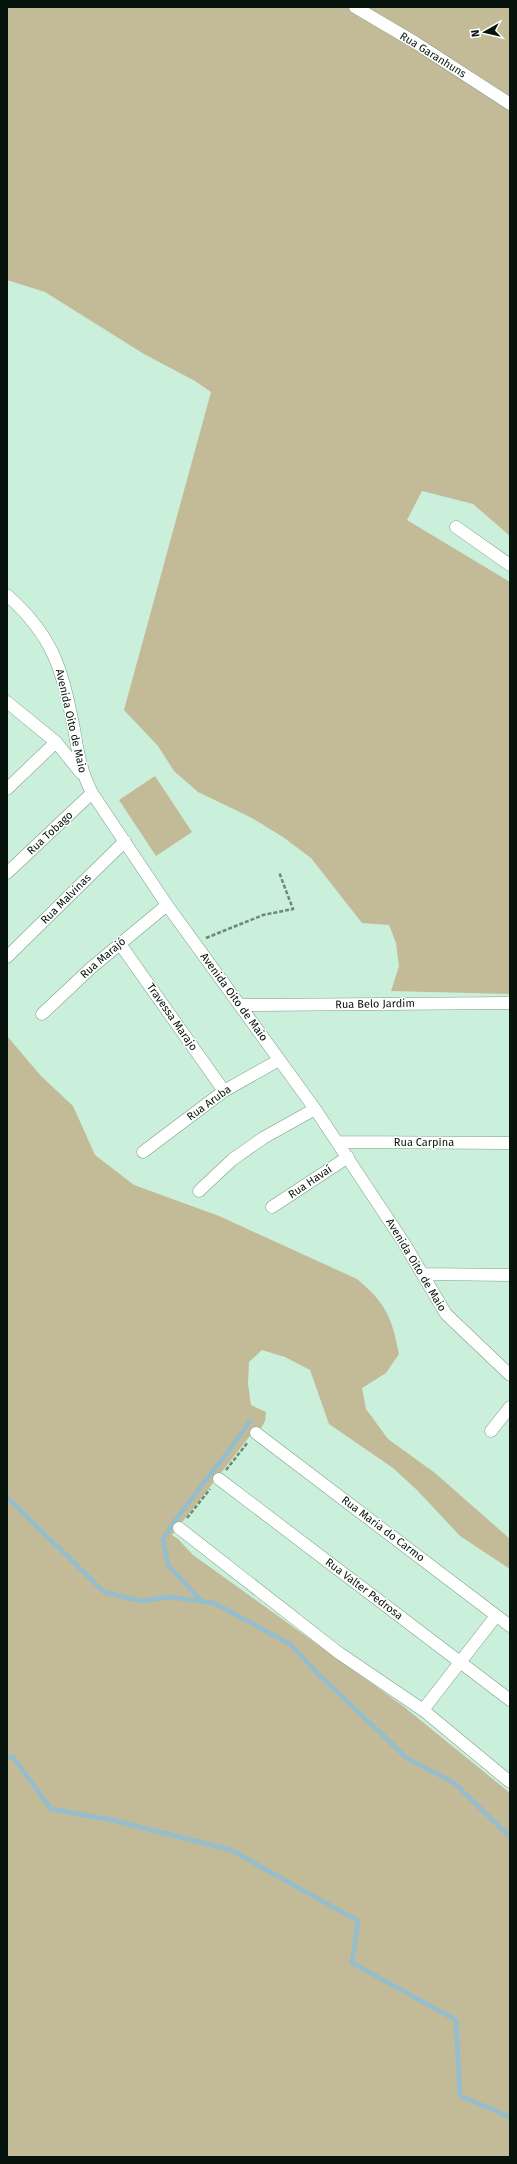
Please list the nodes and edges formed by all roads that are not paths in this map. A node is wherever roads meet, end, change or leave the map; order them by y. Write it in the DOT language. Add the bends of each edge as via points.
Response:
graph roads {
  1 [pos="356,7"];
  2 [pos="510,104"];
  3 [pos="456,527"];
  4 [pos="510,565"];
  5 [pos="7,595"];
  6 [pos="7,702"];
  7 [pos="56,742"];
  8 [pos="83,776"];
  9 [pos="7,789"];
  10 [pos="92,793"];
  11 [pos="125,841"];
  12 [pos="7,873"];
  13 [pos="167,905"];
  14 [pos="120,944"];
  15 [pos="7,957"];
  16 [pos="510,1003"];
  17 [pos="241,1005"];
  18 [pos="42,1014"];
  19 [pos="279,1060"];
  20 [pos="224,1091"];
  21 [pos="315,1109"];
  22 [pos="337,1142"];
  23 [pos="510,1143"];
  24 [pos="143,1152"];
  25 [pos="348,1157"];
  26 [pos="199,1191"];
  27 [pos="272,1207"];
  28 [pos="423,1274"];
  29 [pos="510,1275"];
  30 [pos="510,1375"];
  31 [pos="510,1407"];
  32 [pos="491,1431"];
  33 [pos="256,1433"];
  34 [pos="219,1479"];
  35 [pos="179,1528"];
  36 [pos="496,1616"];
  37 [pos="510,1626"];
  38 [pos="459,1662"];
  39 [pos="510,1700"];
  40 [pos="423,1710"];
  41 [pos="510,1782"];
  1 -- 2 [label="street, Rua Garanhuns"];
  3 -- 4 [label="street"];
  5 -- 8 [label="street, Avenida Oito de Maio" via="22,609 52,648 67,696"];
  6 -- 7 [label="street"];
  7 -- 8 [label="street"];
  7 -- 9 [label="street"];
  8 -- 10 [label="street, Avenida Oito de Maio"];
  10 -- 11 [label="street, Avenida Oito de Maio"];
  10 -- 12 [label="street, Rua Tobago"];
  11 -- 13 [label="street, Avenida Oito de Maio"];
  11 -- 15 [label="street, Rua Malvinas"];
  13 -- 14 [label="street, Rua Marajó"];
  13 -- 17 [label="street, Avenida Oito de Maio"];
  14 -- 18 [label="street, Rua Marajó"];
  14 -- 20 [label="street, Travessa Marajo"];
  16 -- 17 [label="street, Rua Belo Jardim"];
  17 -- 19 [label="street, Avenida Oito de Maio"];
  19 -- 20 [label="street, Rua Aruba"];
  19 -- 21 [label="street, Avenida Oito de Maio"];
  20 -- 24 [label="street, Rua Aruba"];
  21 -- 22 [label="street, Avenida Oito de Maio"];
  21 -- 26 [label="street" via="263,1138 232,1160"];
  22 -- 23 [label="street, Rua Carpina"];
  22 -- 25 [label="street, Avenida Oito de Maio"];
  25 -- 27 [label="street, Rua Havaí"];
  25 -- 28 [label="street, Avenida Oito de Maio"];
  28 -- 29 [label="street"];
  28 -- 30 [label="street, Avenida Oito de Maio" via="446,1314"];
  31 -- 32 [label="street"];
  33 -- 36 [label="street, Rua Maria do Carmo"];
  34 -- 38 [label="street, Rua Valter Pedrosa"];
  35 -- 40 [label="street" via="339,1654"];
  36 -- 37 [label="street, Rua Maria do Carmo"];
  36 -- 38 [label="street"];
  38 -- 39 [label="street, Rua Valter Pedrosa"];
  38 -- 40 [label="street"];
  40 -- 41 [label="street"];
}
